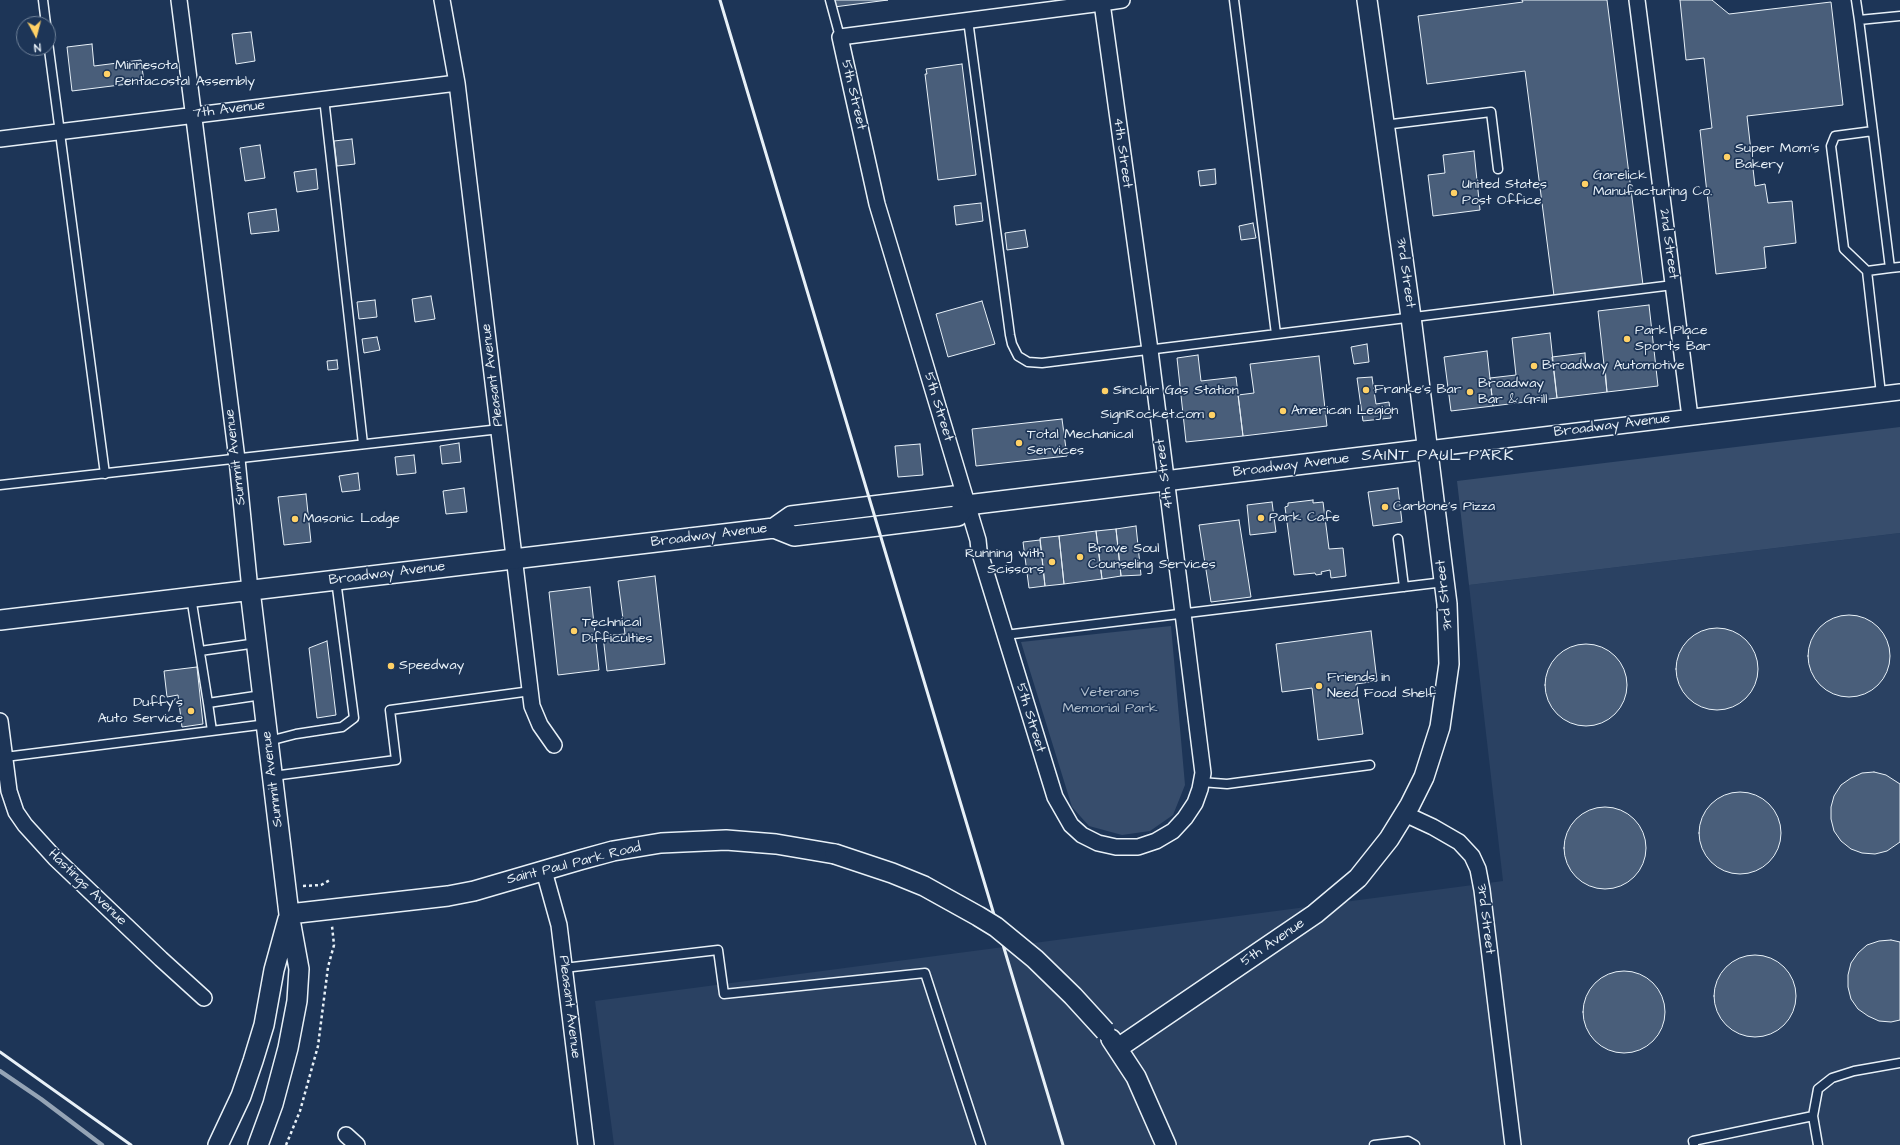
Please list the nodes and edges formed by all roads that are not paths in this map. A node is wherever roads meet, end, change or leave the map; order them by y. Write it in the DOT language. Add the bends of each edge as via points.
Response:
graph roads {
  1 [pos="43,0"];
  2 [pos="179,0"];
  3 [pos="442,0"];
  4 [pos="830,0"];
  5 [pos="1122,0"];
  6 [pos="1234,0"];
  7 [pos="1367,0"];
  8 [pos="1637,0"];
  9 [pos="1856,0"];
  10 [pos="1101,1"];
  11 [pos="45,16"];
  12 [pos="1900,16"];
  13 [pos="968,20"];
  14 [pos="1858,20"];
  15 [pos="840,37"];
  16 [pos="50,56"];
  17 [pos="457,83"];
  18 [pos="324,98"];
  19 [pos="193,114"];
  20 [pos="1384,125"];
  21 [pos="59,131"];
  22 [pos="1872,131"];
  23 [pos="0,139"];
  24 [pos="1498,169"];
  25 [pos="1900,267"];
  26 [pos="1890,268"];
  27 [pos="1867,271"];
  28 [pos="1673,285"];
  29 [pos="1411,317"];
  30 [pos="1276,334"];
  31 [pos="1150,350"];
  32 [pos="1900,392"];
  33 [pos="1881,394"];
  34 [pos="1690,417"];
  35 [pos="500,429"];
  36 [pos="363,444"];
  37 [pos="1428,449"];
  38 [pos="237,459"];
  39 [pos="105,474"];
  40 [pos="1166,482"];
  41 [pos="0,484"];
  42 [pos="967,505"];
  43 [pos="1398,539"];
  44 [pos="514,558"];
  45 [pos="336,580"];
  46 [pos="1444,582"];
  47 [pos="1404,587"];
  48 [pos="250,590"];
  49 [pos="191,597"];
  50 [pos="1182,614"];
  51 [pos="0,620"];
  52 [pos="1005,634"];
  53 [pos="257,643"];
  54 [pos="200,651"];
  55 [pos="531,692"];
  56 [pos="263,695"];
  57 [pos="208,703"];
  58 [pos="0,721"];
  59 [pos="212,731"];
  60 [pos="268,732"];
  61 [pos="554,745"];
  62 [pos="5,757"];
  63 [pos="1370,765"];
  64 [pos="273,776"];
  65 [pos="1201,782"];
  66 [pos="1405,814"];
  67 [pos="1138,847"];
  68 [pos="544,871"];
  69 [pos="289,914"];
  70 [pos="564,968"];
  71 [pos="204,998"];
  72 [pos="1118,1048"];
  73 [pos="1900,1063"];
  74 [pos="1813,1116"];
  75 [pos="346,1135"];
  76 [pos="218,1145"];
  77 [pos="258,1145"];
  78 [pos="357,1145"];
  79 [pos="586,1145"];
  80 [pos="981,1145"];
  81 [pos="1166,1145"];
  82 [pos="1374,1145"];
  83 [pos="1415,1145"];
  84 [pos="1513,1145"];
  85 [pos="1694,1145"];
  86 [pos="1818,1145"];
  1 -- 11 [label="lane"];
  2 -- 19 [label="street, Summit Avenue"];
  3 -- 17 [label="street, Pleasant Avenue"];
  4 -- 15 [label="lane"];
  5 -- 10 [label="street"];
  6 -- 30 [label="lane"];
  7 -- 20 [label="street, 3rd Street"];
  8 -- 28 [label="street, 2nd Street"];
  9 -- 14 [label="lane"];
  10 -- 13 [label="street"];
  10 -- 31 [label="street, 4th Street"];
  12 -- 14 [label="lane"];
  13 -- 15 [label="street"];
  13 -- 31 [label="lane" via="1010,335 1015,350 1022,360 1042,363"];
  14 -- 22 [label="lane"];
  15 -- 42 [label="street, 5th Street" via="877,204"];
  16 -- 21 [label="lane"];
  17 -- 18 [label="street, 7th Avenue"];
  17 -- 35 [label="street, Pleasant Avenue"];
  18 -- 19 [label="street, 7th Avenue"];
  18 -- 36 [label="lane"];
  19 -- 21 [label="street, 7th Avenue"];
  19 -- 38 [label="street, Summit Avenue"];
  20 -- 24 [label="lane" via="1491,112"];
  20 -- 29 [label="street, 3rd Street"];
  21 -- 23 [label="street, 7th Avenue"];
  21 -- 39 [label="lane"];
  22 -- 26 [label="lane"];
  22 -- 27 [label="lane" via="1835,136 1831,146 1844,249"];
  25 -- 26 [label="lane"];
  26 -- 27 [label="lane"];
  27 -- 33 [label="lane"];
  28 -- 29 [label="lane"];
  28 -- 34 [label="street, 2nd Street"];
  29 -- 30 [label="lane"];
  29 -- 37 [label="street, 3rd Street"];
  30 -- 31 [label="lane"];
  31 -- 40 [label="street, 4th Street"];
  32 -- 33 [label="street, Broadway Avenue"];
  33 -- 34 [label="street, Broadway Avenue"];
  34 -- 37 [label="street, Broadway Avenue"];
  35 -- 36 [label="lane"];
  35 -- 44 [label="street, Pleasant Avenue"];
  36 -- 38 [label="lane"];
  37 -- 40 [label="street, Broadway Avenue"];
  37 -- 46 [label="street, 3rd Street"];
  38 -- 39 [label="lane"];
  38 -- 48 [label="street, Summit Avenue"];
  39 -- 41 [label="lane"];
  40 -- 42 [label="street, Broadway Avenue"];
  40 -- 50 [label="street, 4th Street"];
  42 -- 44 [label="street, Broadway Avenue" via="954,496 791,516 774,528"];
  42 -- 52 [label="street, 5th Street"];
  43 -- 47 [label="lane"];
  44 -- 45 [label="street, Broadway Avenue"];
  44 -- 55 [label="street, Pleasant Avenue"];
  45 -- 48 [label="street, Broadway Avenue"];
  45 -- 60 [label="lane" via="354,718 342,727 296,734"];
  46 -- 47 [label="lane"];
  46 -- 66 [label="street, 3rd Street" via="1448,611 1449,657 1444,707 1436,743 1424,777"];
  47 -- 50 [label="lane"];
  48 -- 49 [label="street, Broadway Avenue"];
  48 -- 53 [label="street, Summit Avenue"];
  49 -- 51 [label="street, Broadway Avenue"];
  49 -- 54 [label="lane"];
  50 -- 52 [label="lane"];
  50 -- 65 [label="street, 4th Street" via="1203,773"];
  52 -- 67 [label="street, 5th Street" via="1055,797 1062,812 1082,835 1098,843 1116,847"];
  53 -- 54 [label="lane"];
  53 -- 56 [label="street, Summit Avenue"];
  54 -- 57 [label="lane"];
  55 -- 61 [label="street, Pleasant Avenue" via="536,718"];
  55 -- 64 [label="lane" via="390,710 396,760"];
  56 -- 57 [label="lane"];
  56 -- 60 [label="street, Summit Avenue"];
  57 -- 59 [label="lane"];
  58 -- 62 [label="street, Hastings Avenue"];
  59 -- 60 [label="lane"];
  59 -- 62 [label="lane"];
  60 -- 64 [label="street, Summit Avenue"];
  62 -- 71 [label="street, Hastings Avenue" via="12,799 24,825 55,858"];
  63 -- 65 [label="lane" via="1227,784"];
  64 -- 69 [label="street, Summit Avenue"];
  65 -- 67 [label="street, 4th Street" via="1195,803 1173,831 1156,841"];
  66 -- 72 [label="street, 5th Avenue" via="1368,867 1334,901"];
  66 -- 84 [label="street, 3rd Street" via="1459,842 1472,856 1478,869"];
  68 -- 69 [label="street, Saint Paul Park Road" via="448,896"];
  68 -- 70 [label="street, Pleasant Avenue" via="557,914"];
  68 -- 72 [label="street, Saint Paul Park Road, bridge" via="613,851 683,841 726,840 776,844 835,854 924,886 978,916 1055,977 1106,1031"];
  69 -- 76 [label="street, Summit Avenue" via="274,970 260,1041 243,1089"];
  69 -- 77 [label="street, Summit Avenue" via="299,969 297,1001 274,1104"];
  70 -- 79 [label="street, Pleasant Avenue"];
  70 -- 80 [label="lane" via="718,950 724,994 925,973"];
  72 -- 81 [label="street, Saint Paul Park Road" via="1148,1102"];
  73 -- 74 [label="lane" via="1854,1071 1832,1078 1818,1089"];
  74 -- 85 [label="lane" via="1693,1141"];
  74 -- 86 [label="lane"];
  75 -- 78 [label="street"];
  82 -- 83 [label="lane" via="1408,1141"];
}
